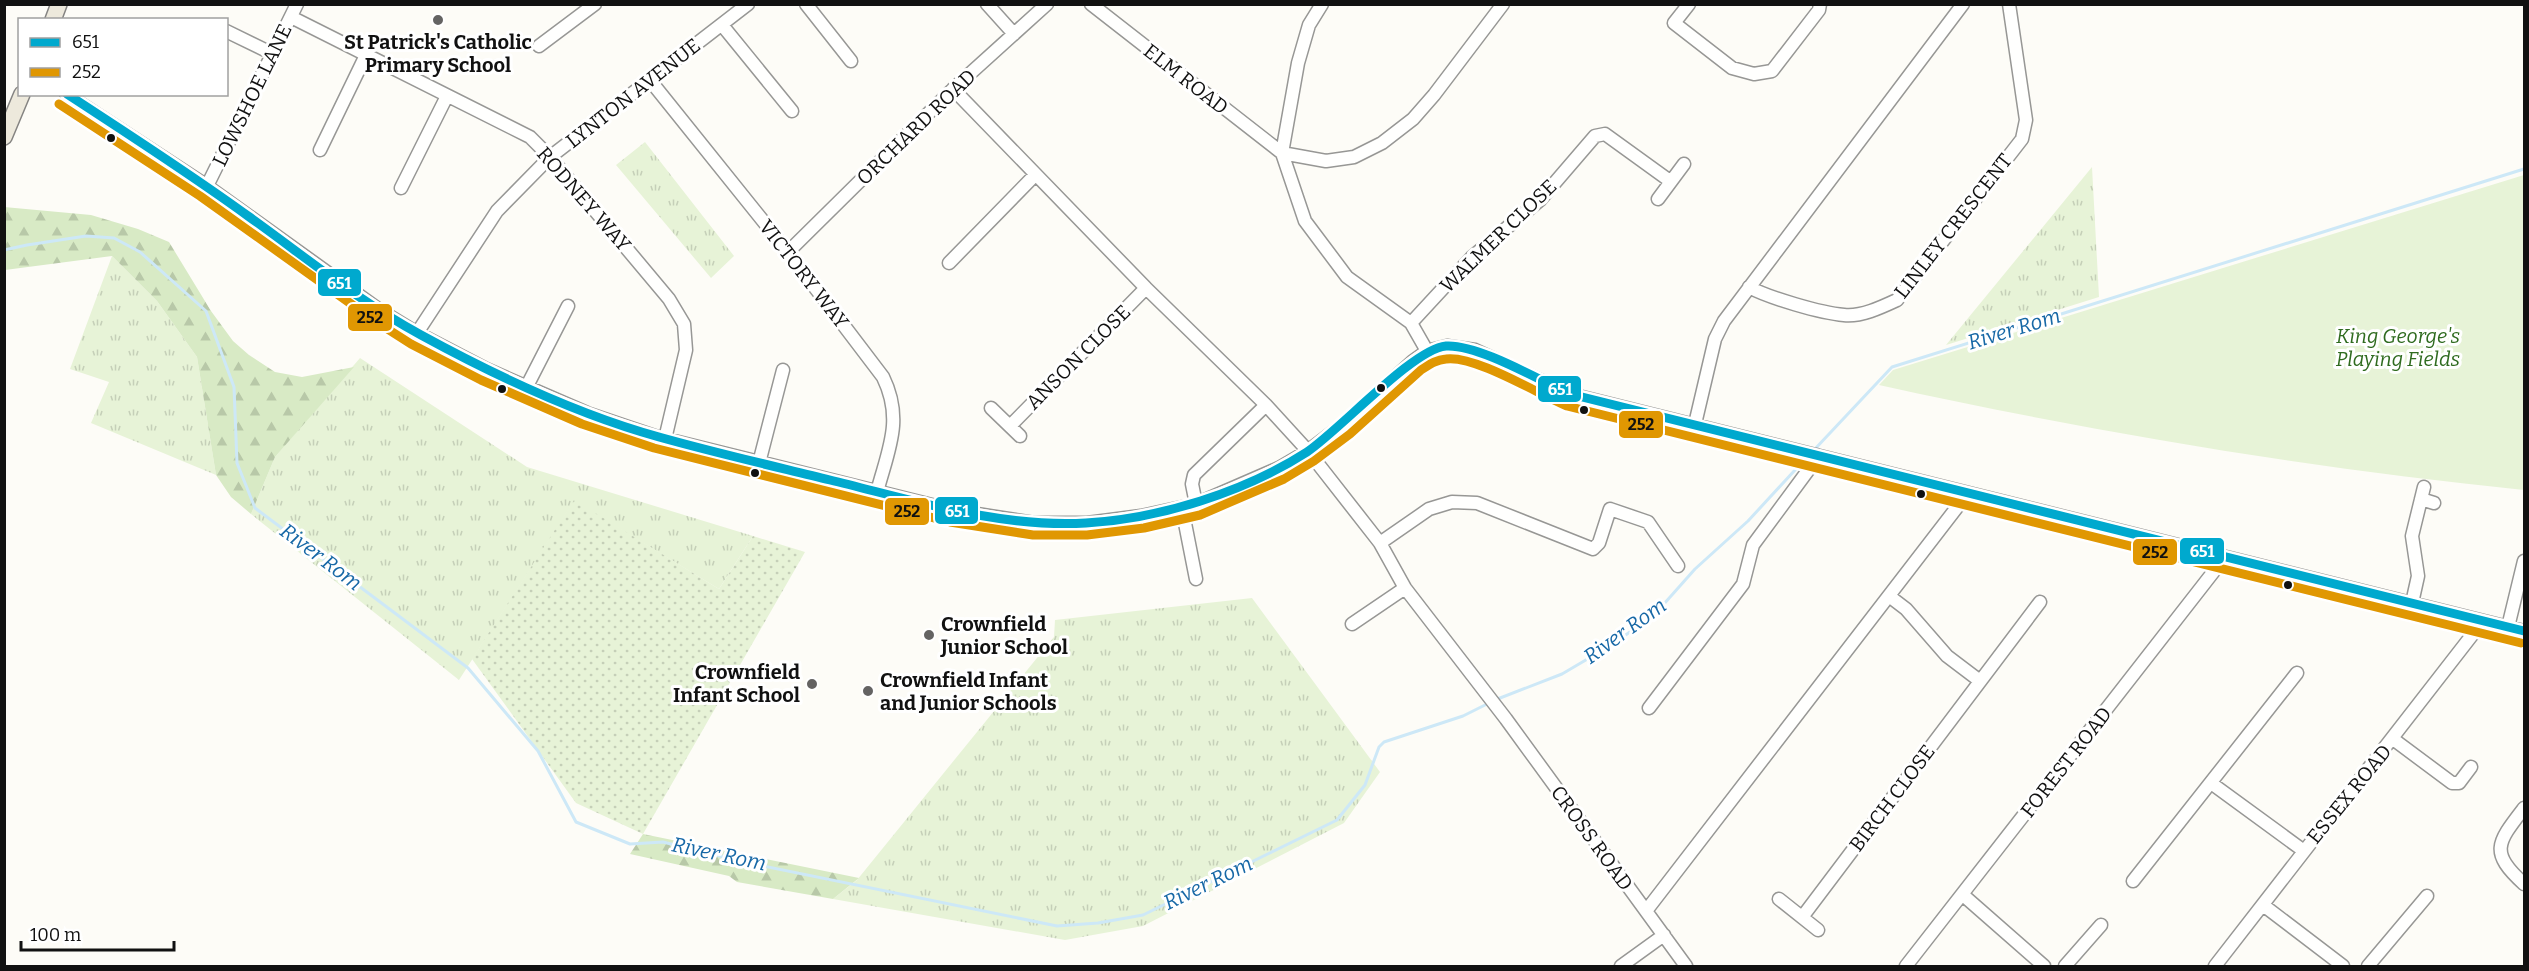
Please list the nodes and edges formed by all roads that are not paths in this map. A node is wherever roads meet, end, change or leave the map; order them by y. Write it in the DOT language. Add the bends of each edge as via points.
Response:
graph roads {
  1 [pos="297,4"];
  2 [pos="594,4"];
  3 [pos="806,4"];
  4 [pos="987,4"];
  5 [pos="1047,4"];
  6 [pos="1091,4"];
  7 [pos="1322,4"];
  8 [pos="1503,4"];
  9 [pos="1689,4"];
  10 [pos="1820,4"];
  11 [pos="1963,4"];
  12 [pos="2009,4"];
  13 [pos="743,6"];
  14 [pos="291,17"];
  15 [pos="722,25"];
  16 [pos="228,32"];
  17 [pos="1014,34"];
  18 [pos="539,46"];
  19 [pos="271,53"];
  20 [pos="366,55"];
  21 [pos="852,61"];
  22 [pos="649,79"];
  23 [pos="953,89"];
  24 [pos="21,96"];
  25 [pos="69,96"];
  26 [pos="447,96"];
  27 [pos="792,111"];
  28 [pos="4,137"];
  29 [pos="320,150"];
  30 [pos="1282,153"];
  31 [pos="550,157"];
  32 [pos="1684,164"];
  33 [pos="1035,175"];
  34 [pos="1670,181"];
  35 [pos="207,186"];
  36 [pos="401,188"];
  37 [pos="1658,199"];
  38 [pos="788,252"];
  39 [pos="949,263"];
  40 [pos="1749,287"];
  41 [pos="1146,288"];
  42 [pos="568,306"];
  43 [pos="1411,323"];
  44 [pos="417,333"];
  45 [pos="1427,351"];
  46 [pos="783,370"];
  47 [pos="526,388"];
  48 [pos="1266,405"];
  49 [pos="991,408"];
  50 [pos="1695,424"];
  51 [pos="1010,426"];
  52 [pos="1020,436"];
  53 [pos="665,439"];
  54 [pos="1308,451"];
  55 [pos="1810,453"];
  56 [pos="759,463"];
  57 [pos="877,492"];
  58 [pos="1968,493"];
  59 [pos="2434,503"];
  60 [pos="1196,504"];
  61 [pos="1182,508"];
  62 [pos="1380,543"];
  63 [pos="2225,557"];
  64 [pos="2524,561"];
  65 [pos="1678,566"];
  66 [pos="1196,579"];
  67 [pos="1405,588"];
  68 [pos="1889,596"];
  69 [pos="2040,602"];
  70 [pos="2412,603"];
  71 [pos="2483,621"];
  72 [pos="1352,624"];
  73 [pos="2508,627"];
  74 [pos="2524,631"];
  75 [pos="2297,673"];
  76 [pos="1980,681"];
  77 [pos="1649,708"];
  78 [pos="2393,740"];
  79 [pos="2471,767"];
  80 [pos="2211,783"];
  81 [pos="2524,808"];
  82 [pos="2304,851"];
  83 [pos="2133,881"];
  84 [pos="2524,884"];
  85 [pos="1963,895"];
  86 [pos="2427,896"];
  87 [pos="1779,898"];
  88 [pos="2263,904"];
  89 [pos="1646,911"];
  90 [pos="1803,916"];
  91 [pos="2101,925"];
  92 [pos="1818,930"];
  93 [pos="1664,935"];
  94 [pos="1622,966"];
  95 [pos="1686,966"];
  96 [pos="1906,966"];
  97 [pos="2044,966"];
  98 [pos="2065,966"];
  99 [pos="2215,966"];
  100 [pos="2343,966"];
  101 [pos="2368,966"];
  1 -- 14 [label="street, LOWSHOE LANE"];
  2 -- 18 [label="street"];
  3 -- 21 [label="street"];
  4 -- 17 [label="street"];
  5 -- 17 [label="street, ORCHARD ROAD"];
  6 -- 30 [label="street, ELM ROAD"];
  7 -- 30 [label="street" via="1309,25 1298,63"];
  8 -- 30 [label="street" via="1434,95 1413,119 1382,143 1354,158 1326,161"];
  9 -- 10 [label="street" via="1674,23 1732,68 1754,74 1772,71"];
  11 -- 40 [label="street"];
  12 -- 40 [label="street, LINLEY CRESCENT" via="2026,120 2022,139 1897,300 1878,309 1845,315"];
  13 -- 15 [label="street, LYNTON AVENUE"];
  14 -- 19 [label="street, LOWSHOE LANE"];
  14 -- 20 [label="street, RODNEY WAY"];
  15 -- 22 [label="street, LYNTON AVENUE"];
  15 -- 27 [label="street"];
  16 -- 19 [label="street"];
  17 -- 23 [label="street, ORCHARD ROAD"];
  19 -- 35 [label="street, LOWSHOE LANE"];
  20 -- 26 [label="street, RODNEY WAY"];
  20 -- 29 [label="street"];
  22 -- 31 [label="street, LYNTON AVENUE"];
  22 -- 38 [label="street, VICTORY WAY"];
  23 -- 33 [label="street, CROSS ROAD"];
  23 -- 38 [label="street, ORCHARD ROAD"];
  24 -- 28 [label="main road"];
  25 -- 35 [label="street"];
  26 -- 31 [label="street, RODNEY WAY" via="530,137"];
  26 -- 36 [label="street"];
  30 -- 43 [label="street" via="1305,221 1347,277"];
  31 -- 44 [label="street, LYNTON AVENUE" via="497,211"];
  31 -- 53 [label="street, RODNEY WAY" via="669,299 684,324 686,350"];
  32 -- 34 [label="street"];
  33 -- 39 [label="street"];
  33 -- 41 [label="street, CROSS ROAD"];
  34 -- 37 [label="street"];
  34 -- 43 [label="street, WALMER CLOSE" via="1605,134 1595,135 1540,200 1472,257"];
  35 -- 44 [label="street"];
  38 -- 57 [label="street, VICTORY WAY" via="890,390 894,430"];
  40 -- 50 [label="street" via="1715,339"];
  41 -- 48 [label="street, CROSS ROAD"];
  41 -- 51 [label="street, ANSON CLOSE"];
  42 -- 47 [label="street"];
  43 -- 45 [label="street"];
  44 -- 47 [label="street"];
  45 -- 50 [label="street" via="1447,346 1475,350 1570,393"];
  45 -- 54 [label="street"];
  46 -- 56 [label="street"];
  47 -- 53 [label="street"];
  48 -- 54 [label="street, CROSS ROAD"];
  48 -- 60 [label="street" via="1194,475"];
  49 -- 51 [label="street, ANSON CLOSE"];
  50 -- 55 [label="street"];
  51 -- 52 [label="street, ANSON CLOSE"];
  53 -- 56 [label="street"];
  54 -- 60 [label="street"];
  54 -- 62 [label="street, CROSS ROAD"];
  55 -- 58 [label="street"];
  55 -- 77 [label="street" via="1815,461 1753,545 1743,584"];
  56 -- 57 [label="street"];
  57 -- 61 [label="street" via="952,510 1038,523 1087,523"];
  58 -- 63 [label="street"];
  58 -- 68 [label="street"];
  59 -- 70 [label="street" via="2423,493 2412,536 2418,576"];
  60 -- 61 [label="street"];
  61 -- 66 [label="street"];
  62 -- 65 [label="street" via="1429,509 1452,502 1477,503 1593,549 1599,543 1610,509 1648,522"];
  62 -- 67 [label="street, CROSS ROAD"];
  63 -- 70 [label="street"];
  63 -- 85 [label="street, FOREST ROAD"];
  64 -- 73 [label="street"];
  67 -- 72 [label="street"];
  67 -- 89 [label="street, CROSS ROAD"];
  68 -- 76 [label="street" via="1906,609 1947,656"];
  68 -- 89 [label="street"];
  69 -- 76 [label="street, BIRCH CLOSE"];
  70 -- 71 [label="street"];
  71 -- 73 [label="street"];
  71 -- 78 [label="street, ESSEX ROAD"];
  73 -- 74 [label="street"];
  75 -- 80 [label="street"];
  76 -- 90 [label="street, BIRCH CLOSE"];
  78 -- 79 [label="street" via="2452,783 2459,783"];
  78 -- 82 [label="street, ESSEX ROAD"];
  80 -- 82 [label="street"];
  80 -- 83 [label="street"];
  81 -- 84 [label="street" via="2504,834 2501,850 2505,866"];
  82 -- 88 [label="street, ESSEX ROAD"];
  85 -- 96 [label="street, FOREST ROAD"];
  85 -- 97 [label="street"];
  86 -- 101 [label="street"];
  87 -- 90 [label="street"];
  88 -- 99 [label="street, ESSEX ROAD"];
  88 -- 100 [label="street"];
  89 -- 93 [label="street, CROSS ROAD"];
  90 -- 92 [label="street"];
  91 -- 98 [label="street"];
  93 -- 94 [label="street"];
  93 -- 95 [label="street, CROSS ROAD"];
}
